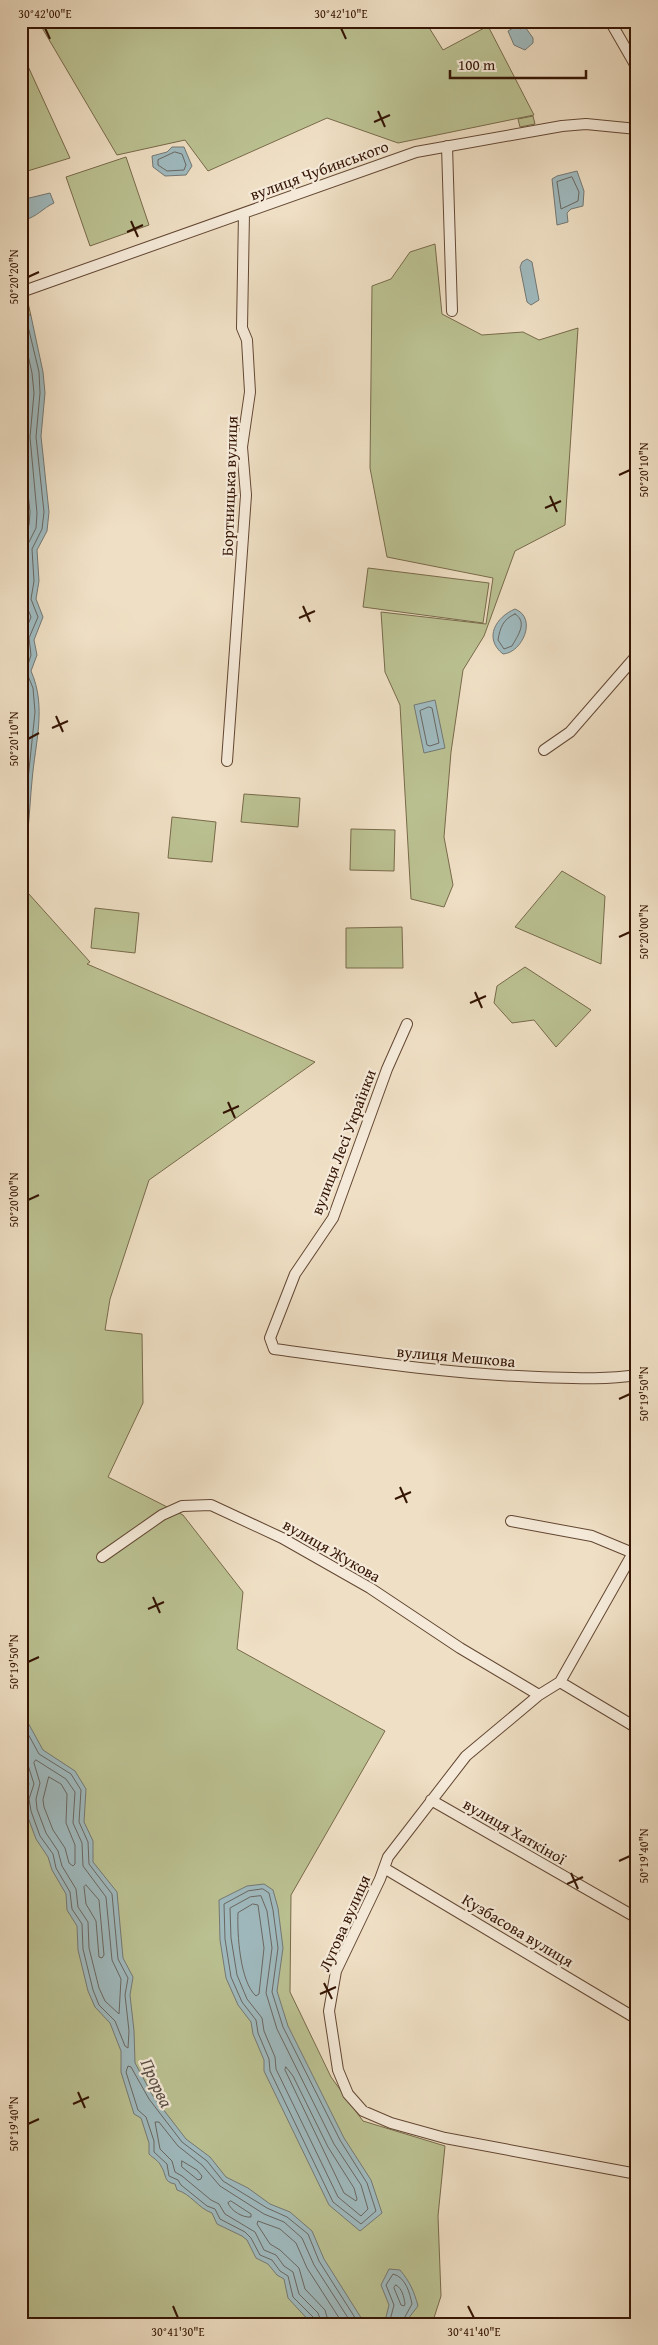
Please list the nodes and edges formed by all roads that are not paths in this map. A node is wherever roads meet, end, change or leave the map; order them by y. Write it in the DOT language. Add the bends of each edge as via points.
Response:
graph roads {
  1 [pos="610,21"];
  2 [pos="637,68"];
  3 [pos="637,129"];
  4 [pos="447,146"];
  5 [pos="244,213"];
  6 [pos="21,292"];
  7 [pos="452,312"];
  8 [pos="637,655"];
  9 [pos="544,750"];
  10 [pos="227,761"];
  11 [pos="407,1024"];
  12 [pos="274,1349"];
  13 [pos="637,1376"];
  14 [pos="511,1521"];
  15 [pos="635,1553"];
  16 [pos="102,1557"];
  17 [pos="560,1682"];
  18 [pos="539,1695"];
  19 [pos="637,1728"];
  20 [pos="431,1800"];
  21 [pos="384,1868"];
  22 [pos="637,1918"];
  23 [pos="637,2019"];
  24 [pos="637,2174"];
  1 -- 2 [label="street"];
  3 -- 4 [label="street, вулиця Чубинського" via="570,125"];
  4 -- 5 [label="street, вулиця Чубинського" via="416,152"];
  4 -- 7 [label="street"];
  5 -- 6 [label="street, вулиця Чубинського"];
  5 -- 10 [label="street, Бортницька вулиця" via="242,328 247,340 250,392 242,447 246,495"];
  8 -- 9 [label="street" via="570,732"];
  11 -- 12 [label="street, вулиця Лесі Українки" via="387,1069 333,1218 295,1274 270,1338"];
  12 -- 13 [label="street, вулиця Мешкова" via="493,1376 607,1379"];
  14 -- 15 [label="street" via="592,1536"];
  15 -- 17 [label="street, Лугова вулиця"];
  16 -- 18 [label="street, вулиця Жукова" via="162,1515 182,1506 212,1505 282,1538 370,1588 460,1648"];
  17 -- 18 [label="street, Лугова вулиця"];
  17 -- 19 [label="street"];
  18 -- 20 [label="street, Лугова вулиця" via="466,1756"];
  20 -- 21 [label="street, Лугова вулиця" via="388,1857"];
  20 -- 22 [label="street, вулиця Хаткіної"];
  21 -- 23 [label="street, Кузбасова вулиця"];
  21 -- 24 [label="street, Лугова вулиця" via="336,1971 329,2011 338,2070 348,2094 363,2111 391,2123 445,2138"];
}
